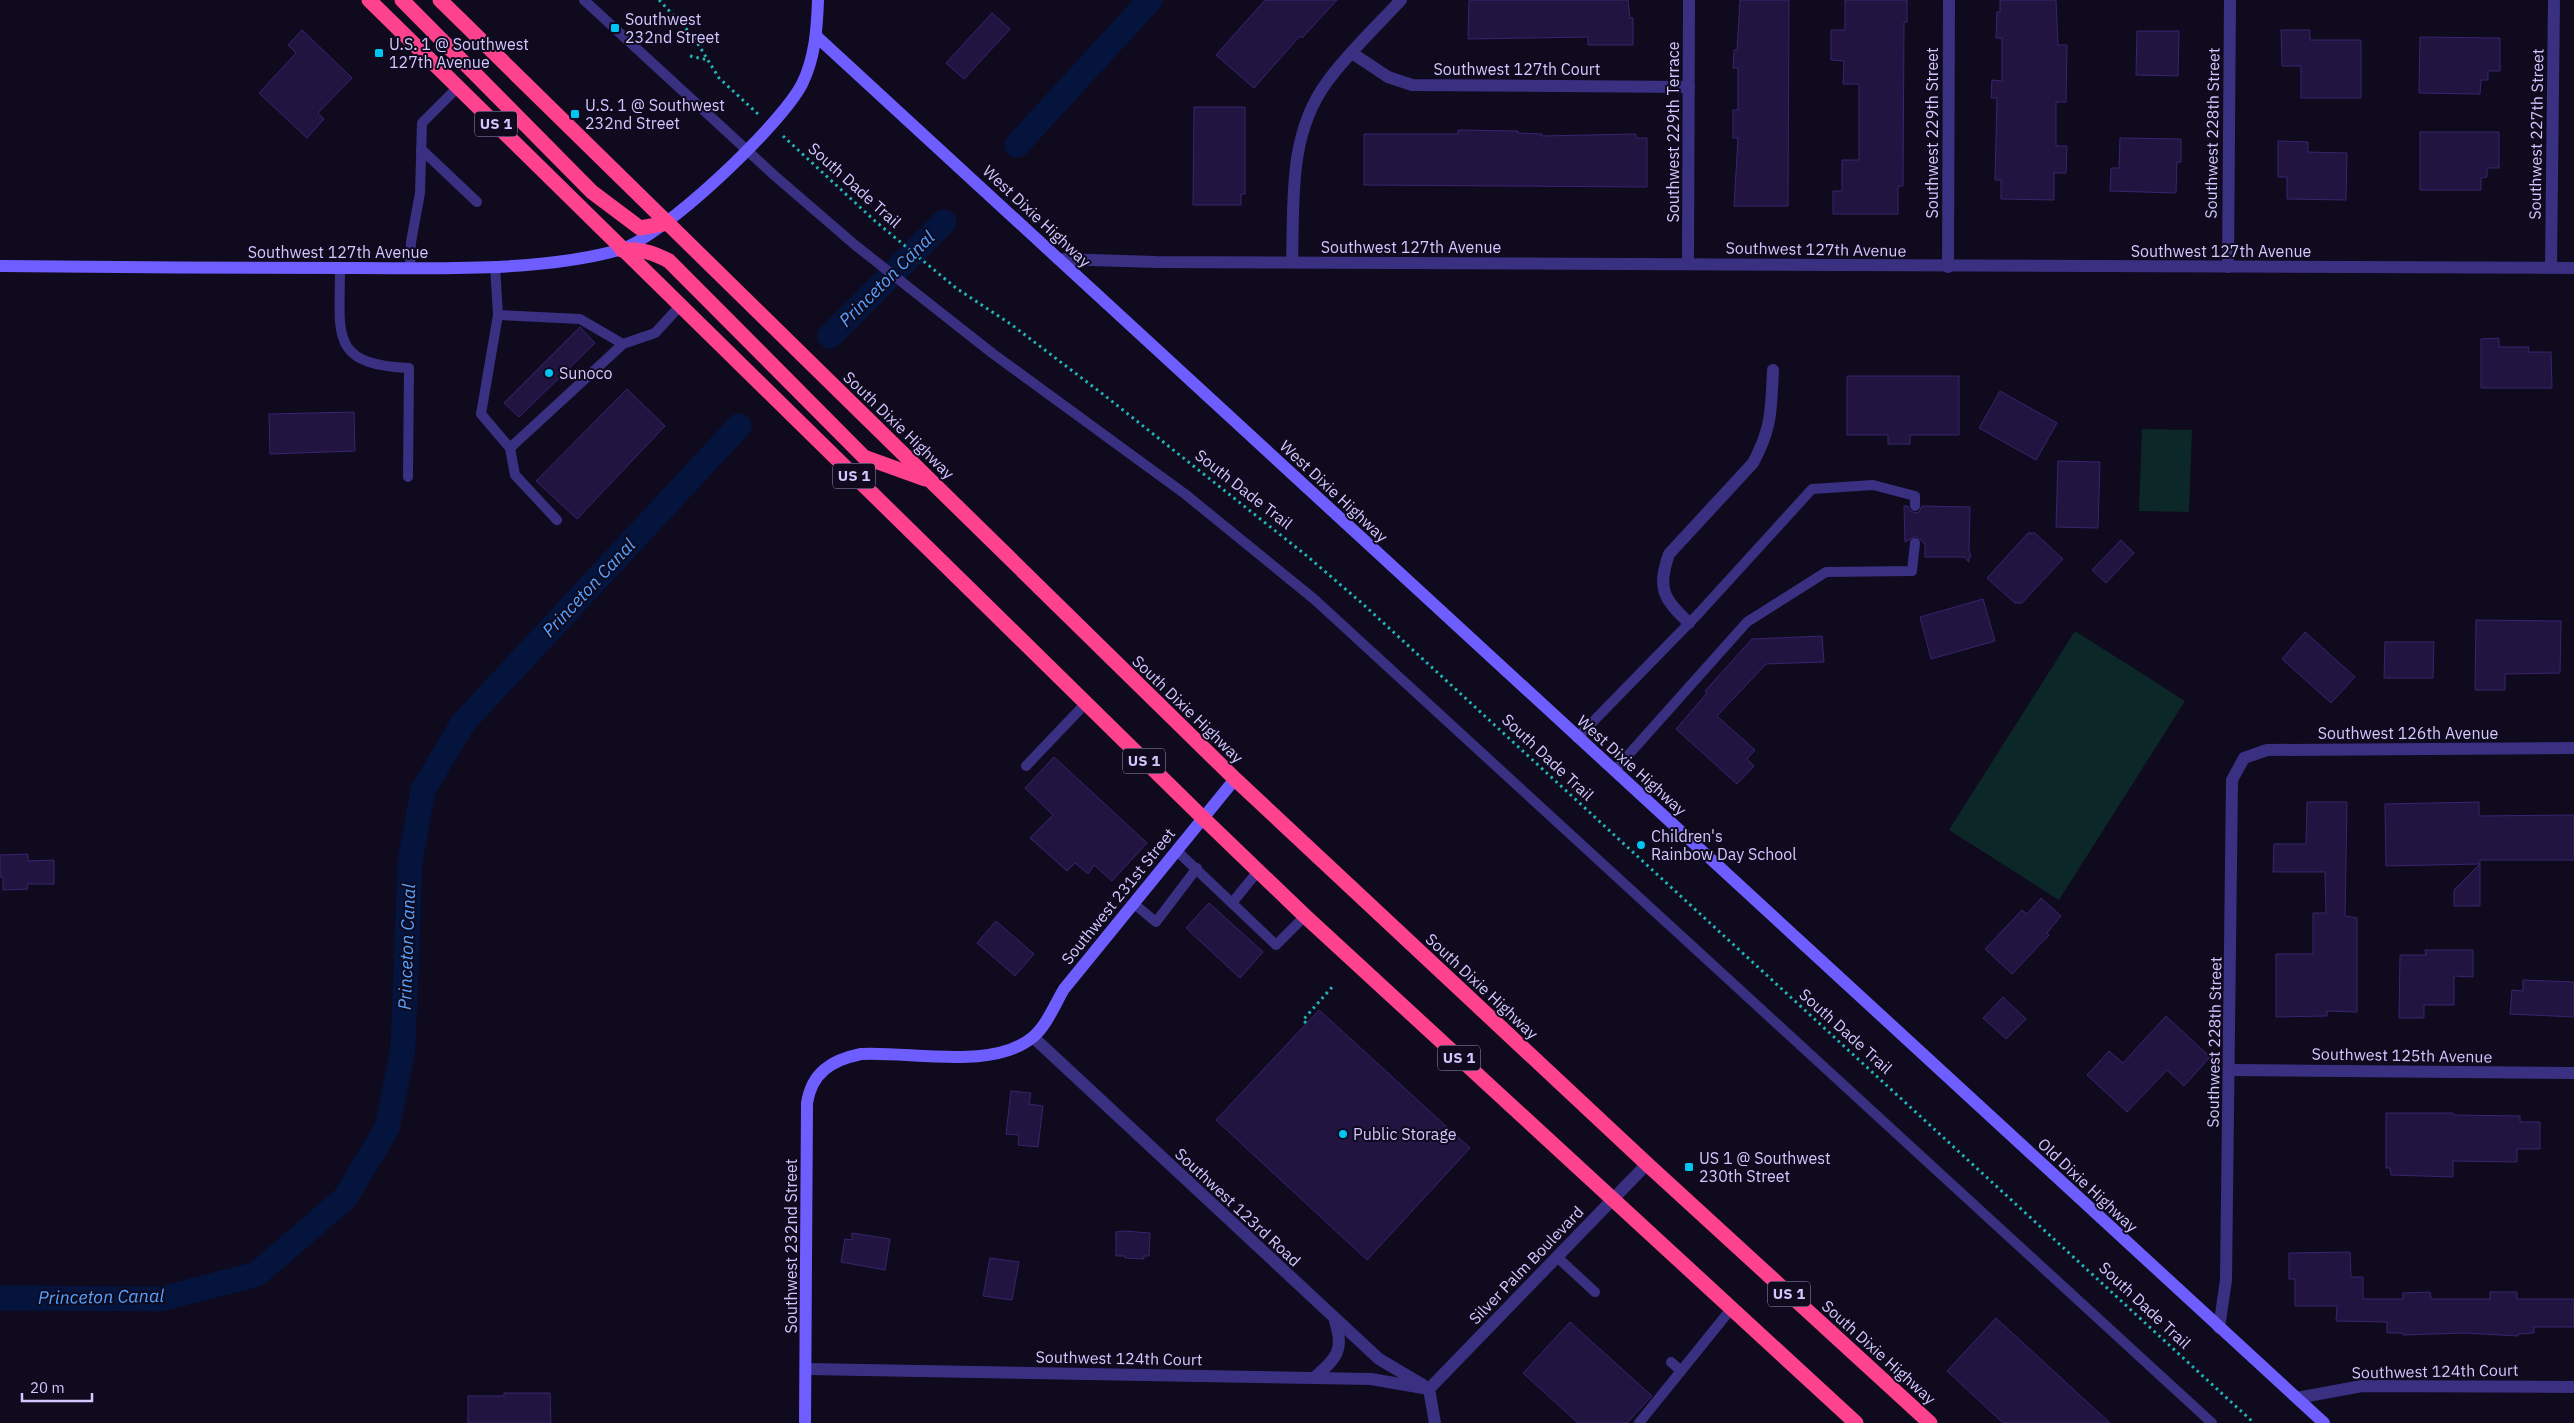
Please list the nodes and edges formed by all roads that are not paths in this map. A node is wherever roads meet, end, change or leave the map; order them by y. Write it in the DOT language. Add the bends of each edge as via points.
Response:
graph roads {
  1 [pos="369,0"];
  2 [pos="402,0"];
  3 [pos="440,0"];
  4 [pos="584,0"];
  5 [pos="818,0"];
  6 [pos="1400,0"];
  7 [pos="1689,0"];
  8 [pos="1949,0"];
  9 [pos="2230,0"];
  10 [pos="2554,0"];
  11 [pos="816,36"];
  12 [pos="1352,54"];
  13 [pos="458,87"];
  14 [pos="1689,87"];
  15 [pos="421,149"];
  16 [pos="747,149"];
  17 [pos="477,202"];
  18 [pos="668,223"];
  19 [pos="622,250"];
  20 [pos="1058,259"];
  21 [pos="1292,262"];
  22 [pos="1688,264"];
  23 [pos="0,266"];
  24 [pos="495,266"];
  25 [pos="1948,267"];
  26 [pos="2228,267"];
  27 [pos="340,268"];
  28 [pos="410,268"];
  29 [pos="2550,268"];
  30 [pos="2574,268"];
  31 [pos="680,306"];
  32 [pos="498,315"];
  33 [pos="623,344"];
  34 [pos="1773,370"];
  35 [pos="510,448"];
  36 [pos="408,477"];
  37 [pos="931,481"];
  38 [pos="1915,506"];
  39 [pos="557,520"];
  40 [pos="1914,543"];
  41 [pos="1689,624"];
  42 [pos="1086,703"];
  43 [pos="1578,738"];
  44 [pos="2574,748"];
  45 [pos="2244,758"];
  46 [pos="1026,766"];
  47 [pos="1614,771"];
  48 [pos="1235,779"];
  49 [pos="1203,818"];
  50 [pos="1177,851"];
  51 [pos="1197,868"];
  52 [pos="1258,871"];
  53 [pos="1133,903"];
  54 [pos="1232,903"];
  55 [pos="1305,916"];
  56 [pos="1832,969"];
  57 [pos="1033,1037"];
  58 [pos="2230,1070"];
  59 [pos="2574,1073"];
  60 [pos="1647,1164"];
  61 [pos="1612,1200"];
  62 [pos="1557,1257"];
  63 [pos="1594,1292"];
  64 [pos="1731,1309"];
  65 [pos="1334,1318"];
  66 [pos="2218,1328"];
  67 [pos="1671,1362"];
  68 [pos="807,1369"];
  69 [pos="1681,1371"];
  70 [pos="1314,1378"];
  71 [pos="2574,1386"];
  72 [pos="1429,1389"];
  73 [pos="2297,1398"];
  74 [pos="806,1423"];
  75 [pos="1435,1423"];
  76 [pos="1639,1423"];
  77 [pos="1856,1423"];
  78 [pos="1930,1423"];
  79 [pos="2212,1423"];
  80 [pos="2324,1423"];
  1 -- 13 [label="highway, US 1"];
  2 -- 18 [label="highway" via="592,192 640,228"];
  3 -- 18 [label="highway, South Dixie Highway / US 1"];
  4 -- 16 [label="lane"];
  5 -- 11 [label="street"];
  6 -- 12 [label="street"];
  7 -- 14 [label="street, Southwest 229th Terrace"];
  8 -- 25 [label="street, Southwest 229th Street"];
  9 -- 26 [label="street, Southwest 228th Street"];
  10 -- 29 [label="street, Southwest 227th Street"];
  11 -- 16 [label="street" via="798,91 771,126"];
  11 -- 20 [label="street, West Dixie Highway"];
  12 -- 14 [label="street, Southwest 127th Court" via="1388,77 1412,85"];
  12 -- 21 [label="street" via="1316,98 1301,137 1294,170"];
  13 -- 15 [label="lane" via="422,123"];
  13 -- 19 [label="highway, US 1"];
  14 -- 22 [label="street, Southwest 229th Terrace"];
  15 -- 17 [label="lane"];
  15 -- 28 [label="lane" via="420,193 410,242"];
  16 -- 18 [label="street"];
  16 -- 79 [label="lane" via="855,245 937,311 1159,475 1328,611"];
  18 -- 19 [label="street, Southwest 127th Avenue"];
  18 -- 37 [label="highway, South Dixie Highway / US 1"];
  19 -- 24 [label="street, Southwest 127th Avenue" via="582,259"];
  19 -- 31 [label="highway, US 1"];
  19 -- 37 [label="highway" via="651,251 669,261 864,457"];
  20 -- 21 [label="street, Southwest 127th Avenue"];
  20 -- 43 [label="street, West Dixie Highway"];
  21 -- 22 [label="street, Southwest 127th Avenue"];
  22 -- 25 [label="street, Southwest 127th Avenue"];
  23 -- 27 [label="street, Southwest 127th Avenue"];
  24 -- 28 [label="street, Southwest 127th Avenue"];
  24 -- 32 [label="lane"];
  25 -- 26 [label="street, Southwest 127th Avenue"];
  26 -- 29 [label="street, Southwest 127th Avenue"];
  27 -- 28 [label="street, Southwest 127th Avenue"];
  27 -- 36 [label="lane" via="340,328 344,343 355,356 367,363 409,368"];
  29 -- 30 [label="street, Southwest 127th Avenue"];
  31 -- 33 [label="lane" via="655,333"];
  31 -- 42 [label="highway, US 1"];
  32 -- 33 [label="lane" via="580,319"];
  32 -- 35 [label="lane" via="481,414"];
  33 -- 35 [label="lane"];
  34 -- 41 [label="street" via="1770,426 1762,447 1753,463 1669,554 1662,572 1663,590 1669,604"];
  35 -- 39 [label="lane" via="515,475"];
  37 -- 48 [label="highway, South Dixie Highway / US 1"];
  38 -- 41 [label="lane" via="1914,496 1873,485 1812,488"];
  40 -- 47 [label="lane" via="1912,571 1826,572 1746,622"];
  41 -- 43 [label="lane"];
  42 -- 46 [label="lane"];
  42 -- 49 [label="highway, US 1"];
  43 -- 47 [label="street, West Dixie Highway"];
  44 -- 45 [label="street, Southwest 126th Avenue" via="2267,750"];
  45 -- 58 [label="street, Southwest 228th Street" via="2232,780"];
  47 -- 56 [label="street, West Dixie Highway"];
  48 -- 49 [label="street, Southwest 231st Street"];
  48 -- 60 [label="highway, South Dixie Highway / US 1"];
  49 -- 50 [label="street, Southwest 231st Street"];
  49 -- 52 [label="highway, US 1"];
  50 -- 51 [label="lane"];
  50 -- 53 [label="street, Southwest 231st Street"];
  51 -- 53 [label="lane" via="1156,922"];
  51 -- 54 [label="lane"];
  52 -- 54 [label="lane"];
  52 -- 55 [label="highway, US 1"];
  53 -- 57 [label="street, Southwest 231st Street" via="1064,989 1042,1028"];
  54 -- 55 [label="lane" via="1276,945"];
  55 -- 61 [label="highway, US 1"];
  56 -- 66 [label="street, Old Dixie Highway"];
  57 -- 65 [label="street, Southwest 123rd Road"];
  57 -- 68 [label="street, Southwest 232nd Street" via="1006,1050 975,1055 861,1054 829,1064 819,1073 807,1103"];
  58 -- 59 [label="street, Southwest 125th Avenue"];
  58 -- 66 [label="street, Southwest 228th Street" via="2226,1280"];
  60 -- 61 [label="street, Silver Palm Boulevard"];
  60 -- 78 [label="highway, South Dixie Highway / US 1"];
  61 -- 62 [label="street, Silver Palm Boulevard"];
  61 -- 64 [label="highway, US 1"];
  62 -- 63 [label="lane"];
  62 -- 72 [label="street, Silver Palm Boulevard"];
  64 -- 69 [label="lane"];
  64 -- 77 [label="highway, US 1"];
  65 -- 70 [label="street" via="1340,1335 1339,1349 1333,1360"];
  65 -- 72 [label="street, Southwest 123rd Road" via="1379,1359"];
  66 -- 73 [label="street, Old Dixie Highway"];
  67 -- 69 [label="lane"];
  68 -- 70 [label="street, Southwest 124th Court"];
  68 -- 74 [label="street, Southwest 232nd Street"];
  69 -- 76 [label="lane"];
  70 -- 72 [label="street, Southwest 124th Court" via="1371,1379"];
  71 -- 73 [label="street, Southwest 124th Court" via="2362,1386"];
  72 -- 75 [label="street"];
  73 -- 80 [label="street, Old Dixie Highway"];
}
